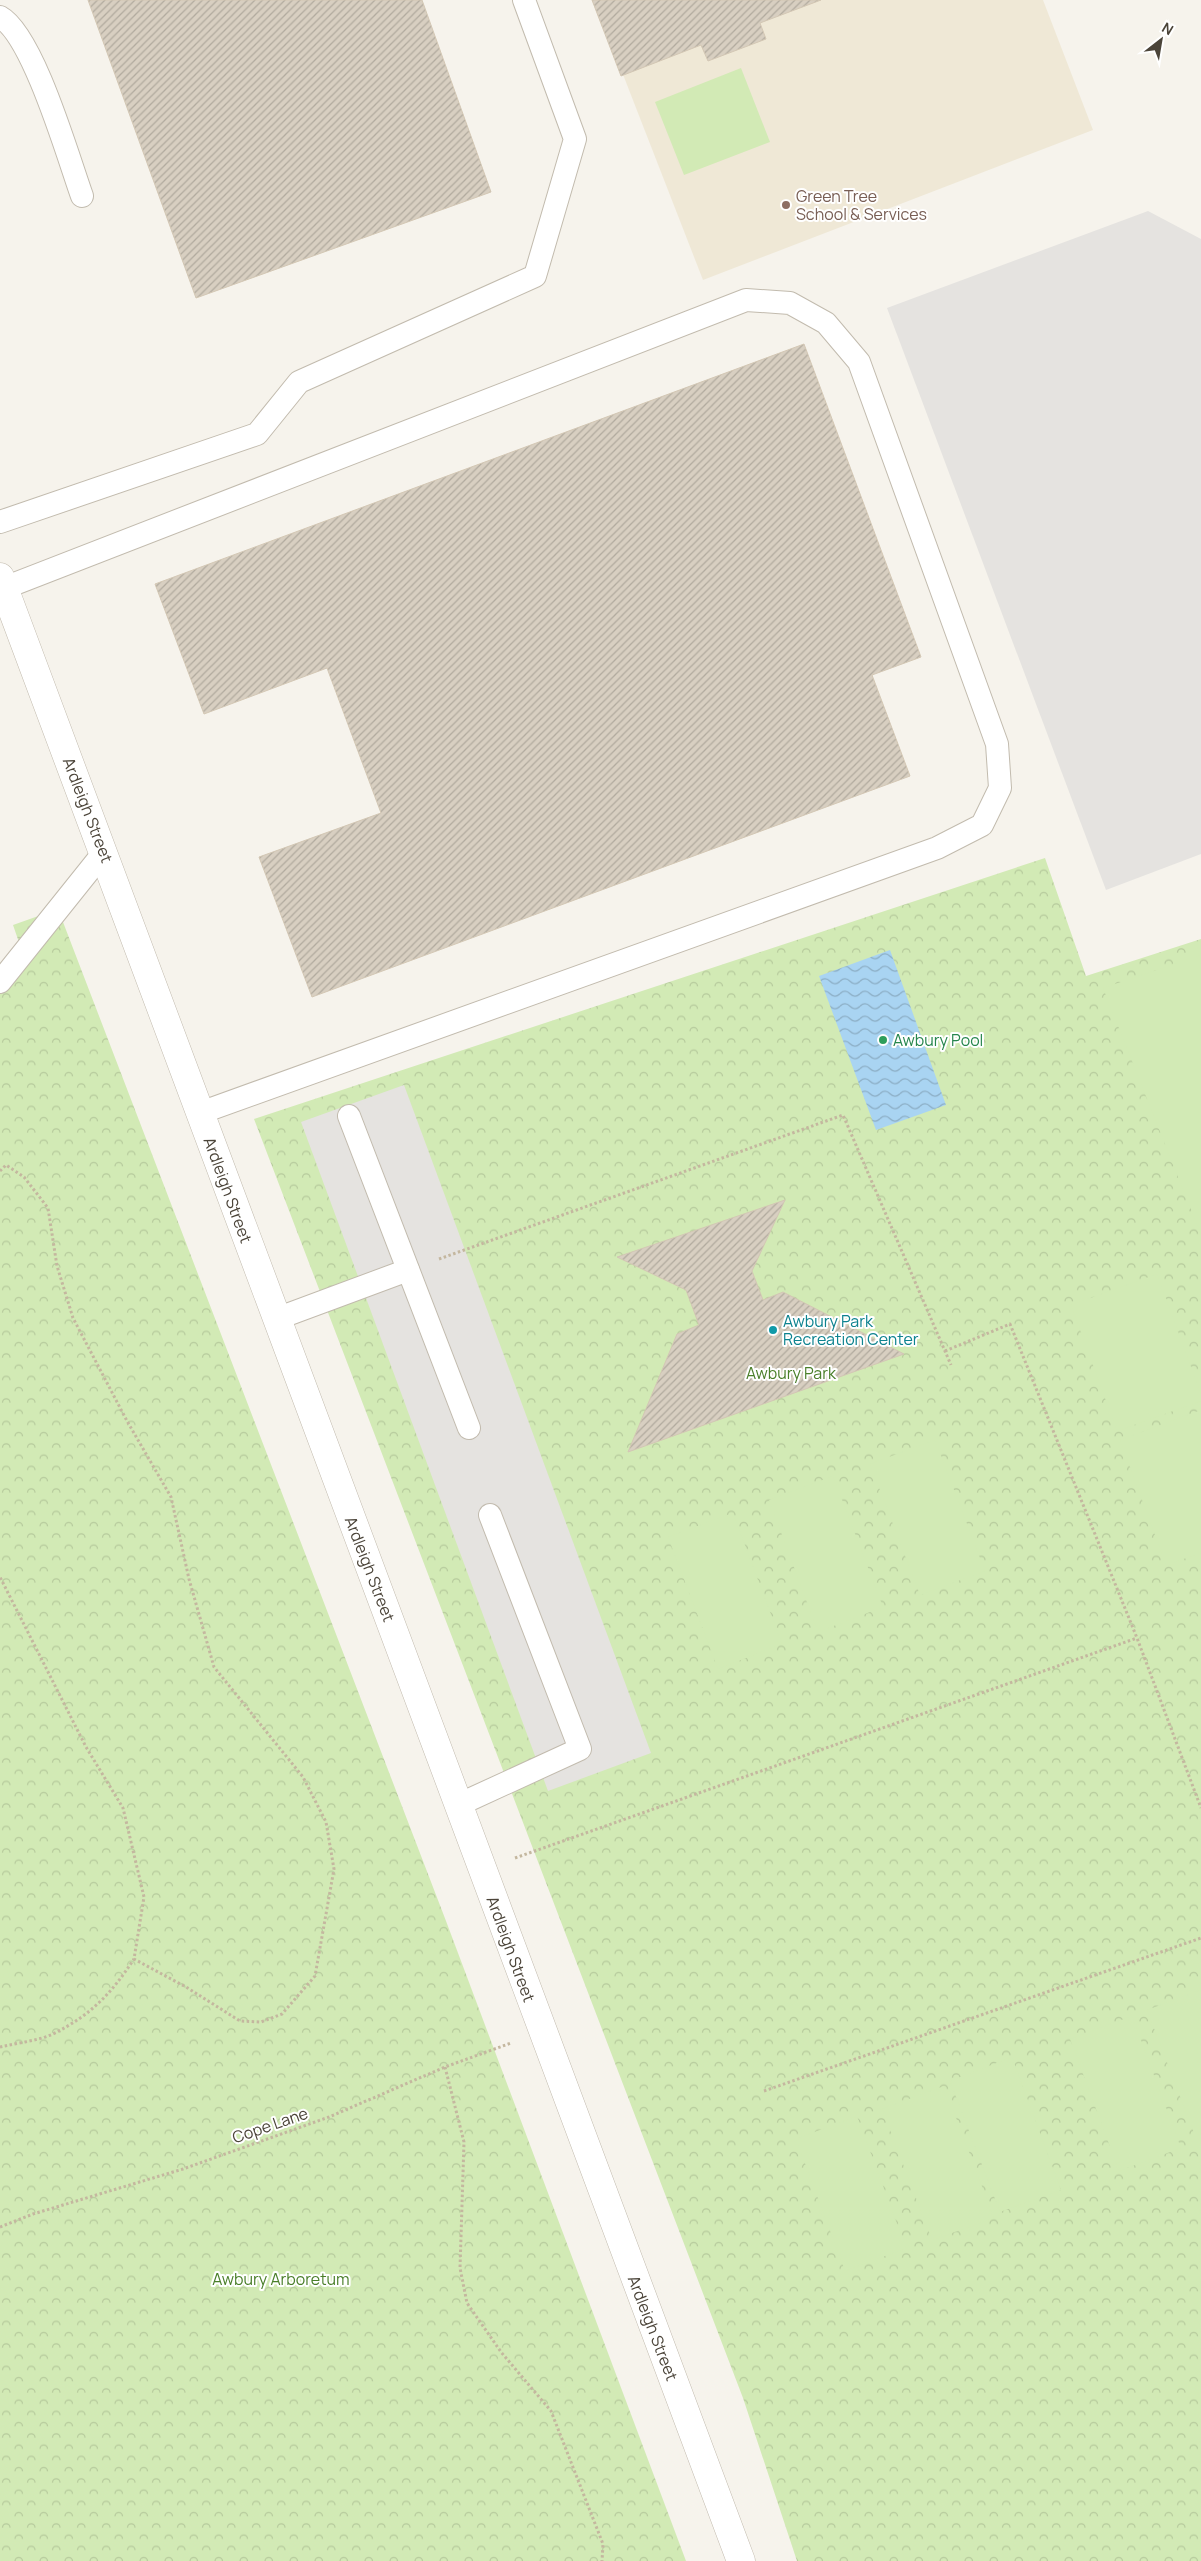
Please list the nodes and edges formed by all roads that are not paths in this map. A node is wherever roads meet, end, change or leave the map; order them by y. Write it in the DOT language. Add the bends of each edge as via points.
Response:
graph roads {
  1 [pos="524,0"];
  2 [pos="0,17"];
  3 [pos="82,196"];
  4 [pos="0,522"];
  5 [pos="2,582"];
  6 [pos="104,852"];
  7 [pos="0,982"];
  8 [pos="200,1113"];
  9 [pos="348,1116"];
  10 [pos="408,1270"];
  11 [pos="276,1319"];
  12 [pos="469,1428"];
  13 [pos="490,1516"];
  14 [pos="458,1805"];
  15 [pos="741,2561"];
  1 -- 4 [label="lane" via="575,139 535,276 299,382 257,434"];
  2 -- 3 [label="lane" via="8,22 37,70"];
  5 -- 6 [label="street, Ardleigh Street"];
  5 -- 8 [label="lane" via="746,300 790,303 826,323 859,362 997,744 1000,788 982,825 937,848"];
  6 -- 7 [label="lane"];
  6 -- 8 [label="street, Ardleigh Street"];
  8 -- 11 [label="street, Ardleigh Street"];
  9 -- 10 [label="lane"];
  10 -- 11 [label="lane"];
  10 -- 12 [label="lane"];
  11 -- 14 [label="street, Ardleigh Street"];
  13 -- 14 [label="lane" via="580,1748"];
  14 -- 15 [label="street, Ardleigh Street"];
}
